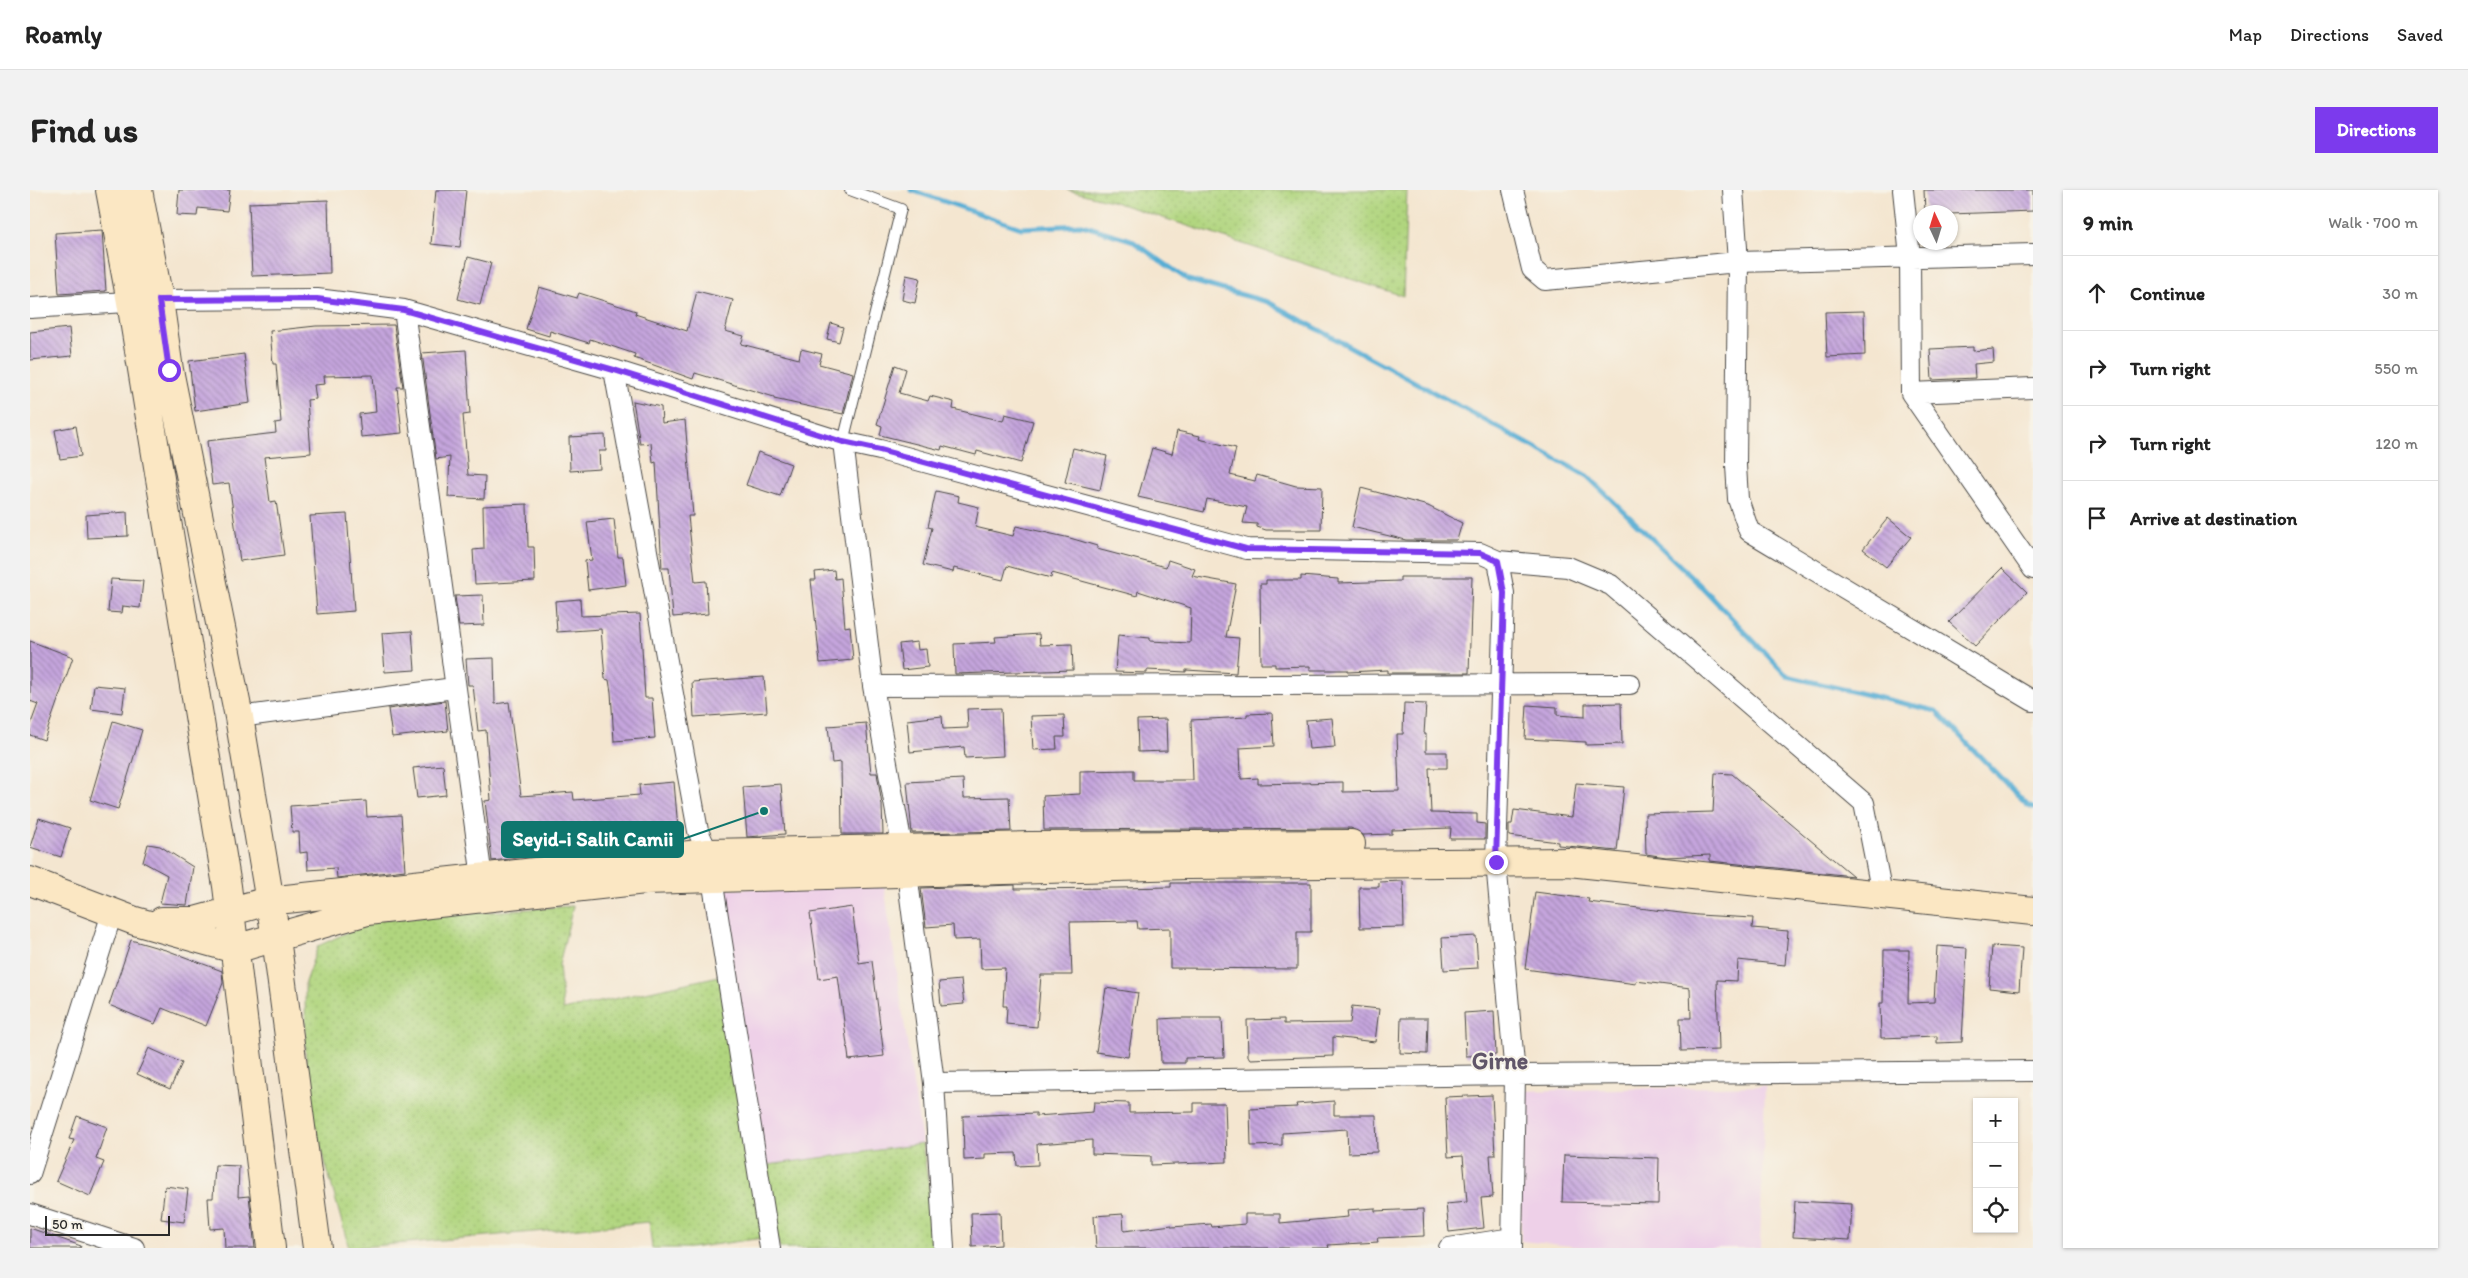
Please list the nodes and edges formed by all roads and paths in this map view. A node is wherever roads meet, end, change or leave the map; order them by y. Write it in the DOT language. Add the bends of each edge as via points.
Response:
graph roads {
  1 [pos="110,190"];
  2 [pos="138,190"];
  3 [pos="850,190"];
  4 [pos="1512,190"];
  5 [pos="1733,190"];
  6 [pos="1903,190"];
  7 [pos="2033,254"];
  8 [pos="1910,257"];
  9 [pos="1738,262"];
  10 [pos="159,300"];
  11 [pos="131,302"];
  12 [pos="30,308"];
  13 [pos="404,310"];
  14 [pos="614,370"];
  15 [pos="2033,388"];
  16 [pos="1911,393"];
  17 [pos="843,442"];
  18 [pos="1498,561"];
  19 [pos="2033,570"];
  20 [pos="1501,684"];
  21 [pos="1630,684"];
  22 [pos="873,686"];
  23 [pos="454,688"];
  24 [pos="2033,701"];
  25 [pos="239,717"];
  26 [pos="1497,853"];
  27 [pos="904,861"];
  28 [pos="710,865"];
  29 [pos="30,881"];
  30 [pos="486,888"];
  31 [pos="1882,894"];
  32 [pos="268,901"];
  33 [pos="230,910"];
  34 [pos="2033,911"];
  35 [pos="124,917"];
  36 [pos="276,938"];
  37 [pos="235,949"];
  38 [pos="2033,1071"];
  39 [pos="1515,1075"];
  40 [pos="934,1083"];
  41 [pos="39,1116"];
  42 [pos="30,1174"];
  43 [pos="30,1214"];
  44 [pos="1512,1243"];
  45 [pos="134,1248"];
  46 [pos="271,1248"];
  47 [pos="317,1248"];
  48 [pos="770,1248"];
  49 [pos="944,1248"];
  50 [pos="1449,1248"];
  1 -- 11 [label="street"];
  2 -- 10 [label="street"];
  3 -- 17 [label="lane" via="901,208"];
  4 -- 9 [label="street" via="1532,269 1545,280"];
  5 -- 9 [label="street"];
  6 -- 8 [label="street"];
  7 -- 8 [label="street"];
  8 -- 9 [label="street"];
  8 -- 16 [label="street"];
  9 -- 24 [label="street" via="1736,465 1738,499 1749,531"];
  10 -- 11 [label="street"];
  10 -- 13 [label="street" via="317,299"];
  10 -- 25 [label="street" via="169,370"];
  11 -- 12 [label="street"];
  11 -- 33 [label="street"];
  13 -- 14 [label="street"];
  13 -- 23 [label="street"];
  14 -- 17 [label="street"];
  14 -- 28 [label="street" via="698,831"];
  15 -- 16 [label="street"];
  16 -- 19 [label="street"];
  17 -- 18 [label="street" via="1246,549 1480,553"];
  17 -- 22 [label="street"];
  18 -- 20 [label="street" via="1504,593"];
  18 -- 31 [label="street" via="1568,567 1611,585 1864,803"];
  20 -- 21 [label="street"];
  20 -- 22 [label="street"];
  20 -- 26 [label="street"];
  22 -- 27 [label="street"];
  23 -- 25 [label="street"];
  23 -- 30 [label="street"];
  25 -- 32 [label="street"];
  26 -- 27 [label="street" via="1040,846"];
  26 -- 31 [label="street"];
  26 -- 39 [label="street"];
  27 -- 28 [label="street"];
  27 -- 40 [label="street"];
  28 -- 30 [label="street"];
  28 -- 48 [label="street"];
  29 -- 35 [label="street"];
  30 -- 32 [label="street"];
  30 -- 36 [label="street" via="366,911"];
  31 -- 34 [label="street"];
  32 -- 33 [label="street"];
  32 -- 36 [label="street"];
  33 -- 35 [label="street" via="195,921"];
  33 -- 37 [label="street"];
  35 -- 37 [label="street"];
  35 -- 41 [label="street"];
  36 -- 37 [label="street"];
  36 -- 47 [label="street"];
  37 -- 46 [label="street"];
  38 -- 39 [label="street"];
  39 -- 40 [label="street"];
  39 -- 44 [label="street"];
  40 -- 49 [label="street"];
  41 -- 42 [label="street"];
  43 -- 45 [label="street"];
  44 -- 50 [label="street"];
}
